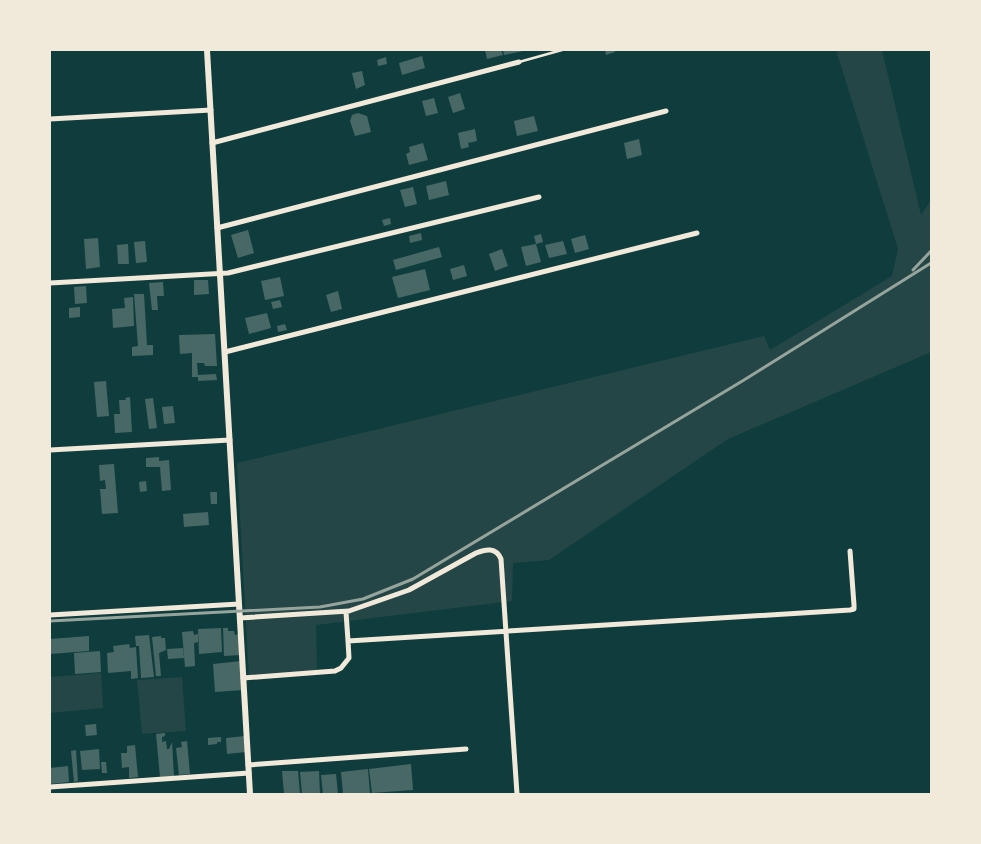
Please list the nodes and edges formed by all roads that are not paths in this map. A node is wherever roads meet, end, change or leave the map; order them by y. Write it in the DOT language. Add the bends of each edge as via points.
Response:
graph roads {
  1 [pos="207,50"];
  2 [pos="562,50"];
  3 [pos="519,62"];
  4 [pos="210,110"];
  5 [pos="666,111"];
  6 [pos="50,119"];
  7 [pos="212,143"];
  8 [pos="539,197"];
  9 [pos="217,228"];
  10 [pos="696,233"];
  11 [pos="219,273"];
  12 [pos="50,283"];
  13 [pos="225,352"];
  14 [pos="230,440"];
  15 [pos="50,450"];
  16 [pos="850,551"];
  17 [pos="239,604"];
  18 [pos="346,612"];
  19 [pos="50,615"];
  20 [pos="240,618"];
  21 [pos="506,630"];
  22 [pos="348,641"];
  23 [pos="243,678"];
  24 [pos="466,749"];
  25 [pos="248,765"];
  26 [pos="249,773"];
  27 [pos="50,787"];
  28 [pos="250,794"];
  29 [pos="517,794"];
  1 -- 4 [label="street"];
  2 -- 3 [label="lane"];
  3 -- 7 [label="street"];
  4 -- 6 [label="street"];
  4 -- 7 [label="street"];
  5 -- 9 [label="street"];
  7 -- 9 [label="street"];
  8 -- 11 [label="street"];
  9 -- 11 [label="street"];
  10 -- 13 [label="street"];
  11 -- 12 [label="street"];
  11 -- 13 [label="street"];
  13 -- 14 [label="street"];
  14 -- 15 [label="street"];
  14 -- 17 [label="street"];
  16 -- 21 [label="street" via="854,609 850,610"];
  17 -- 19 [label="street"];
  17 -- 20 [label="street"];
  18 -- 20 [label="street"];
  18 -- 21 [label="street" via="409,590 489,549 499,554 501,559"];
  18 -- 22 [label="street"];
  20 -- 23 [label="street"];
  21 -- 22 [label="street"];
  21 -- 29 [label="street"];
  22 -- 23 [label="street" via="349,658 335,671"];
  23 -- 25 [label="street"];
  24 -- 25 [label="street"];
  25 -- 26 [label="street"];
  26 -- 27 [label="street"];
  26 -- 28 [label="street"];
}
